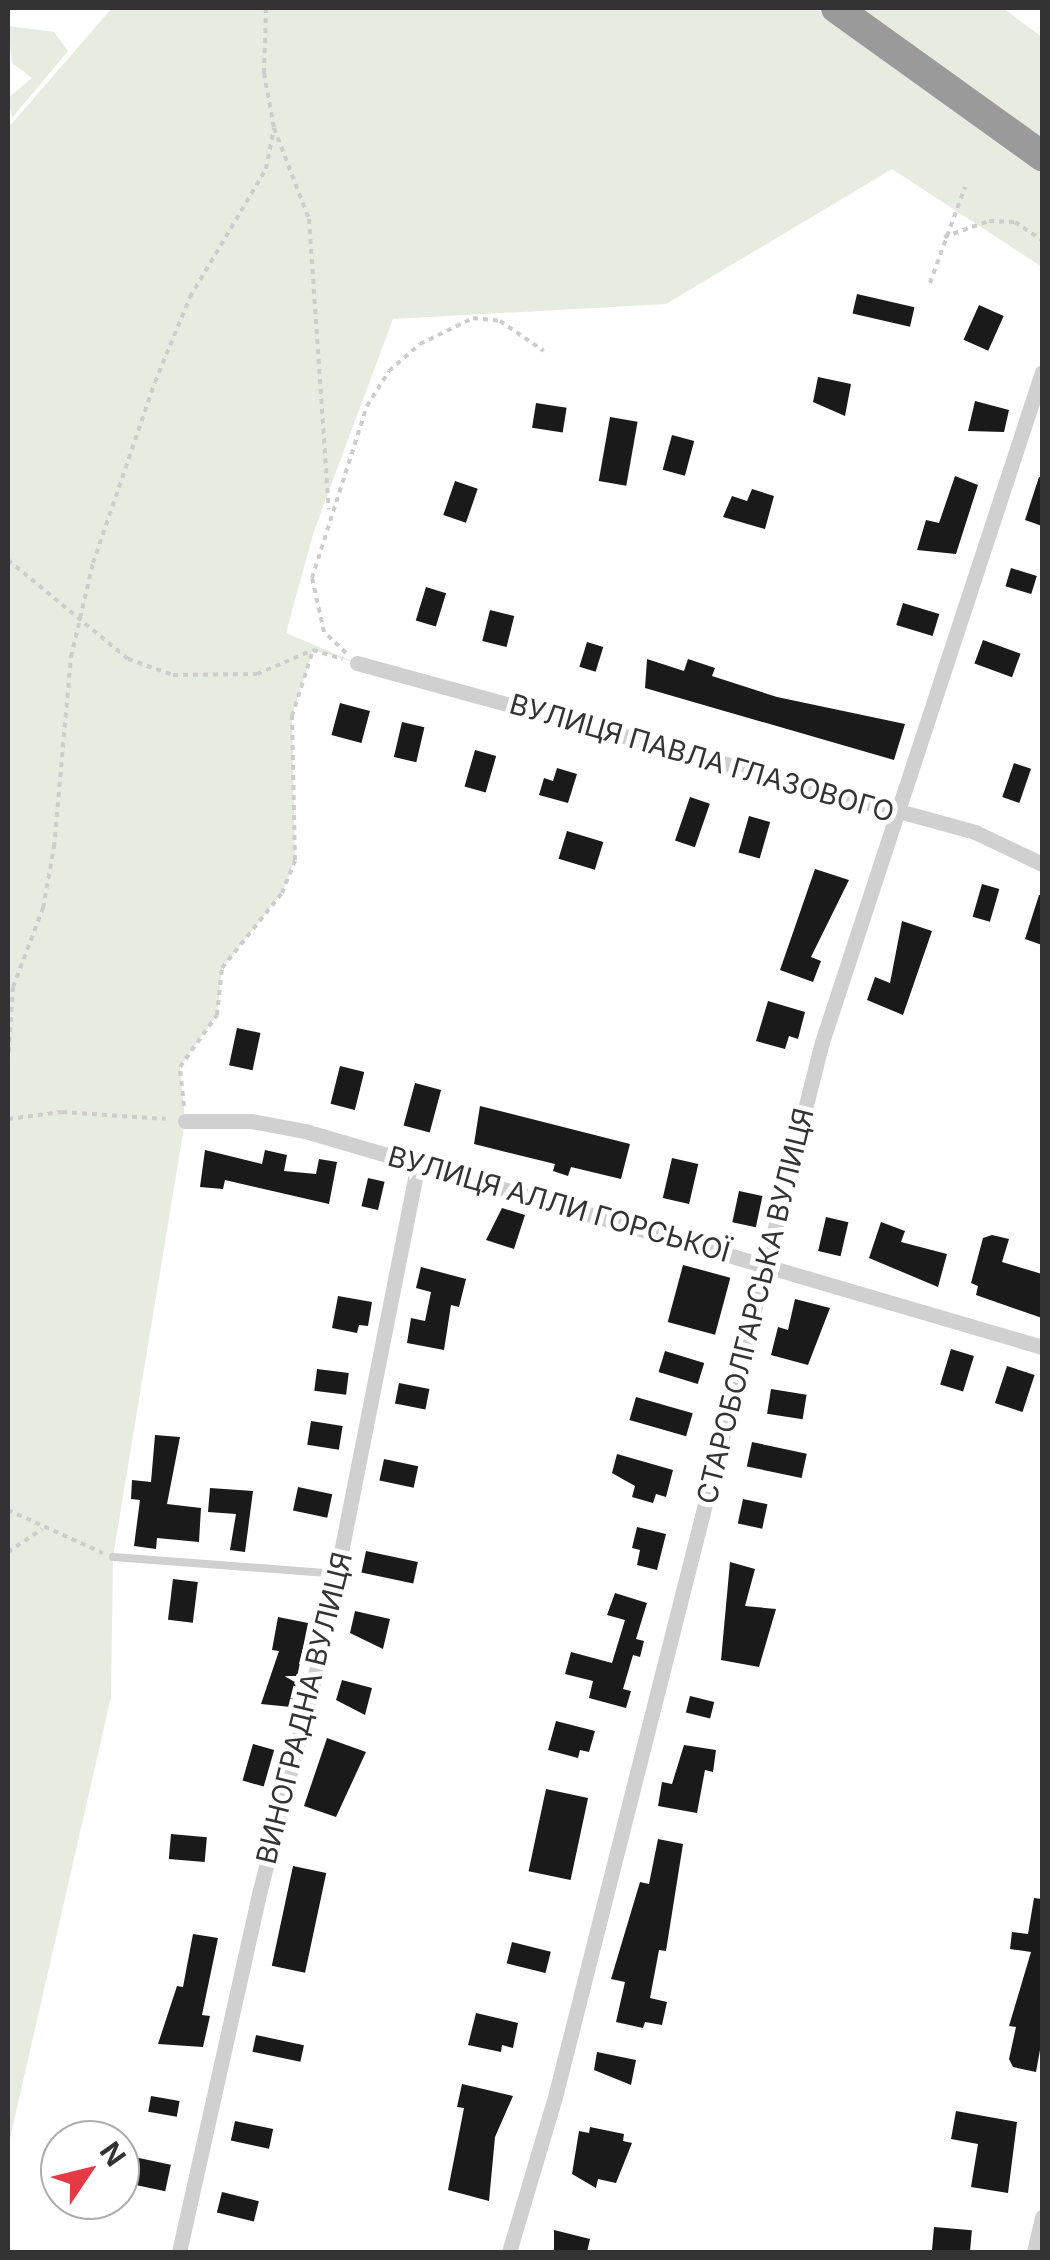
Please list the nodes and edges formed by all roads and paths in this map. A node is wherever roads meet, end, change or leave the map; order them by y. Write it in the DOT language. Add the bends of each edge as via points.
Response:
graph roads {
  1 [pos="266,8"];
  2 [pos="836,8"];
  3 [pos="274,128"];
  4 [pos="1042,156"];
  5 [pos="965,186"];
  6 [pos="944,237"];
  7 [pos="1042,240"];
  8 [pos="930,283"];
  9 [pos="544,351"];
  10 [pos="1042,372"];
  11 [pos="329,509"];
  12 [pos="8,560"];
  13 [pos="76,622"];
  14 [pos="313,650"];
  15 [pos="357,663"];
  16 [pos="896,813"];
  17 [pos="1042,864"];
  18 [pos="8,1062"];
  19 [pos="8,1119"];
  20 [pos="185,1121"];
  21 [pos="418,1162"];
  22 [pos="768,1265"];
  23 [pos="1042,1347"];
  24 [pos="8,1510"];
  25 [pos="42,1529"];
  26 [pos="8,1552"];
  27 [pos="113,1557"];
  28 [pos="337,1574"];
  29 [pos="8,1685"];
  30 [pos="8,1716"];
  31 [pos="1042,2217"];
  32 [pos="179,2252"];
  33 [pos="510,2252"];
  34 [pos="1034,2252"];
  1 -- 3 [label="path" via="264,73"];
  2 -- 4 [label="highway"];
  3 -- 11 [label="path" via="309,219"];
  3 -- 13 [label="path" via="266,169 190,298 155,382"];
  5 -- 6 [label="path"];
  6 -- 7 [label="path" via="1002,222"];
  6 -- 8 [label="path"];
  9 -- 11 [label="path" via="500,320 473,318 420,344 389,370 367,406"];
  10 -- 16 [label="street, СТАРОБОЛГАРСЬКА ВУЛИЦЯ"];
  11 -- 15 [label="path" via="312,578 314,608 324,632"];
  12 -- 13 [label="path"];
  13 -- 14 [label="path" via="128,660 173,675 257,674"];
  13 -- 18 [label="path" via="54,847 34,939 12,987"];
  14 -- 15 [label="path"];
  14 -- 20 [label="path" via="292,716 295,860 282,893 222,968 216,1015 180,1067"];
  15 -- 16 [label="street, ВУЛИЦЯ ПАВЛА ГЛАЗОВОГО"];
  16 -- 17 [label="street, ВУЛИЦЯ ПАВЛА ГЛАЗОВОГО" via="974,832"];
  16 -- 22 [label="street, СТАРОБОЛГАРСЬКА ВУЛИЦЯ" via="822,1042"];
  19 -- 20 [label="path" via="62,1112"];
  20 -- 21 [label="street, ВУЛИЦЯ АЛЛИ ГОРСЬКОЇ" via="252,1121"];
  21 -- 22 [label="street, ВУЛИЦЯ АЛЛИ ГОРСЬКОЇ"];
  21 -- 28 [label="street, ВИНОГРАДНА ВУЛИЦЯ"];
  22 -- 23 [label="street, ВУЛИЦЯ АЛЛИ ГОРСЬКОЇ"];
  22 -- 33 [label="street, СТАРОБОЛГАРСЬКА ВУЛИЦЯ"];
  24 -- 25 [label="path"];
  25 -- 26 [label="path"];
  25 -- 27 [label="path"];
  27 -- 28 [label="lane"];
  28 -- 32 [label="street, ВИНОГРАДНА ВУЛИЦЯ"];
  29 -- 30 [label="path"];
  31 -- 34 [label="street"];
}
